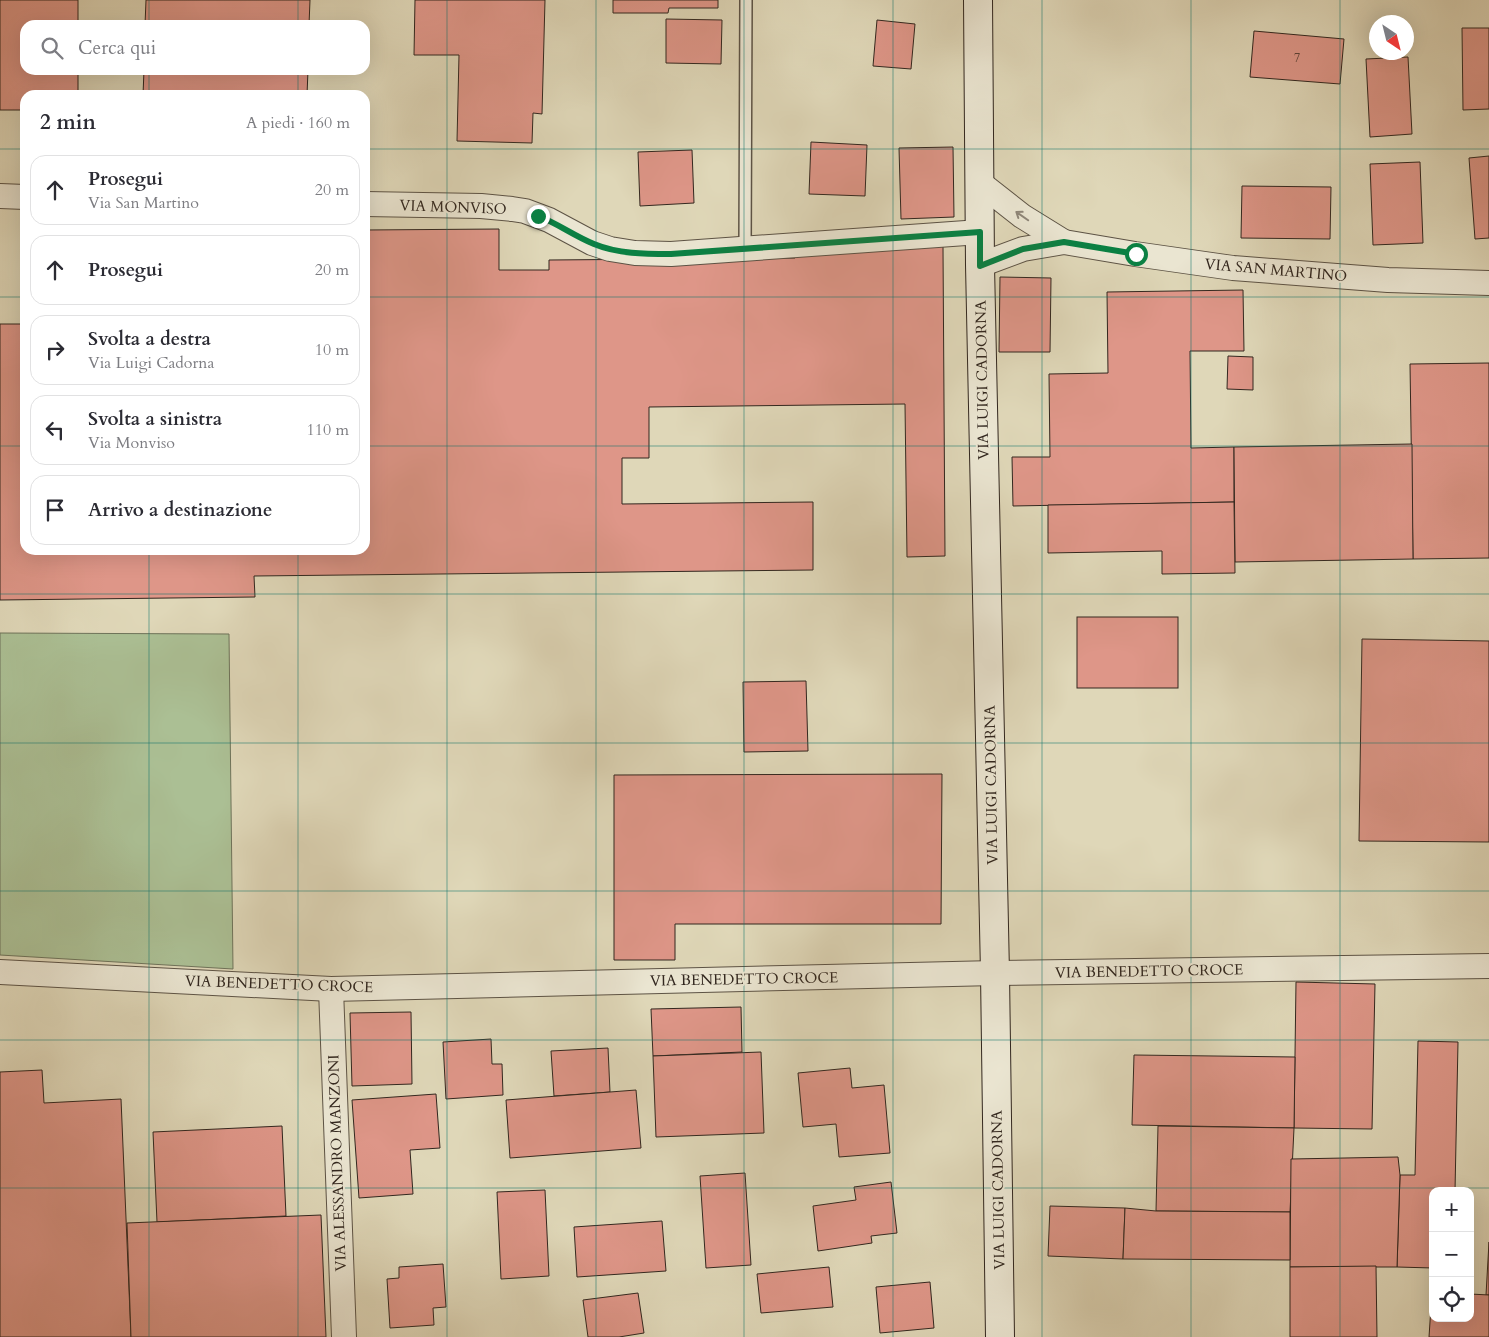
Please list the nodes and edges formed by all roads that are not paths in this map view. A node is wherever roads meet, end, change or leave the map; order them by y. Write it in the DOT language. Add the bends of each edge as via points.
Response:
graph roads {
  1 [pos="746,0"];
  2 [pos="978,0"];
  3 [pos="980,183"];
  4 [pos="0,196"];
  5 [pos="20,197"];
  6 [pos="370,204"];
  7 [pos="980,232"];
  8 [pos="1064,242"];
  9 [pos="745,249"];
  10 [pos="980,266"];
  11 [pos="1489,283"];
  12 [pos="1489,966"];
  13 [pos="0,972"];
  14 [pos="995,973"];
  15 [pos="331,989"];
  16 [pos="344,1337"];
  17 [pos="1000,1337"];
  1 -- 9 [label="lane"];
  2 -- 3 [label="street, VIA LUIGI CADORNA"];
  3 -- 7 [label="street, VIA LUIGI CADORNA"];
  8 -- 3 [label="street, one-way" via="1022,216"];
  4 -- 5 [label="street"];
  6 -- 9 [label="street, VIA MONVISO" via="519,210 549,220 592,243 623,252 671,254"];
  7 -- 9 [label="street, VIA MONVISO"];
  7 -- 10 [label="street, VIA LUIGI CADORNA"];
  8 -- 10 [label="street" via="1023,249"];
  8 -- 11 [label="street, VIA SAN MARTINO" via="1233,268 1388,280"];
  10 -- 14 [label="street, VIA LUIGI CADORNA"];
  12 -- 14 [label="street, VIA BENEDETTO CROCE"];
  13 -- 15 [label="street, VIA BENEDETTO CROCE"];
  14 -- 15 [label="street, VIA BENEDETTO CROCE"];
  14 -- 17 [label="street, VIA LUIGI CADORNA"];
  15 -- 16 [label="street, VIA ALESSANDRO MANZONI"];
}
